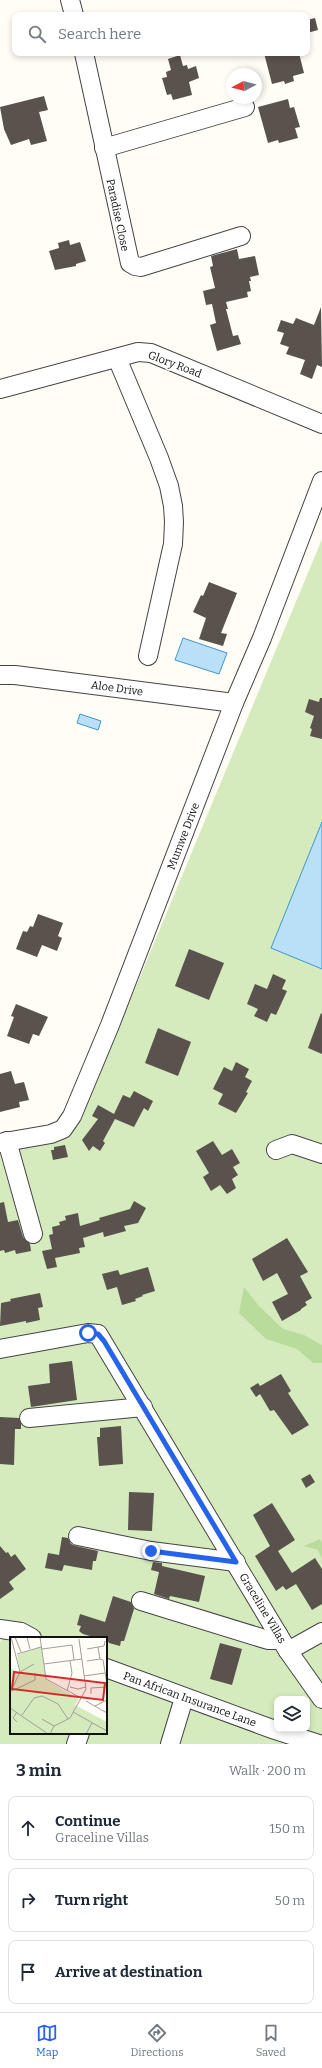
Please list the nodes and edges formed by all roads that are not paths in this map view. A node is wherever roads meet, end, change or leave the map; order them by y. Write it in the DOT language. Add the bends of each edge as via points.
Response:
graph roads {
  1 [pos="70,0"];
  2 [pos="73,12"];
  3 [pos="85,56"];
  4 [pos="245,107"];
  5 [pos="104,148"];
  6 [pos="241,236"];
  7 [pos="117,358"];
  8 [pos="0,388"];
  9 [pos="322,424"];
  10 [pos="322,481"];
  11 [pos="148,656"];
  12 [pos="0,675"];
  13 [pos="234,703"];
  14 [pos="3,1142"];
  15 [pos="276,1150"];
  16 [pos="322,1154"];
  17 [pos="33,1234"];
  18 [pos="0,1349"];
  19 [pos="143,1407"];
  20 [pos="29,1418"];
  21 [pos="78,1536"];
  22 [pos="236,1562"];
  23 [pos="141,1601"];
  24 [pos="0,1629"];
  25 [pos="322,1632"];
  26 [pos="278,1634"];
  27 [pos="30,1637"];
  28 [pos="288,1651"];
  29 [pos="107,1668"];
  30 [pos="184,1698"];
  31 [pos="322,1699"];
  32 [pos="80,1734"];
  33 [pos="76,1744"];
  34 [pos="170,1744"];
  35 [pos="319,1744"];
  1 -- 2 [label="street"];
  3 -- 5 [label="street, Paradise Close"];
  4 -- 5 [label="street"];
  5 -- 6 [label="street, Paradise Close" via="130,263 141,267"];
  7 -- 8 [label="street, Glory Road"];
  7 -- 9 [label="street, Glory Road" via="138,352 151,353"];
  7 -- 11 [label="street" via="159,458 173,506 173,544"];
  10 -- 13 [label="street, Mumwe Drive" via="262,638"];
  12 -- 13 [label="street, Aloe Drive"];
  13 -- 14 [label="street, Mumwe Drive" via="110,1025 72,1116 63,1129 51,1134"];
  14 -- 17 [label="street"];
  15 -- 16 [label="street" via="292,1144"];
  18 -- 19 [label="street, Graceline Villas" via="88,1333 98,1334"];
  19 -- 20 [label="street"];
  19 -- 22 [label="street, Graceline Villas"];
  21 -- 22 [label="street" via="151,1551"];
  22 -- 26 [label="street, Graceline Villas"];
  23 -- 26 [label="street" via="268,1640 276,1640"];
  24 -- 27 [label="street" via="21,1632"];
  25 -- 28 [label="street"];
  26 -- 28 [label="street, Graceline Villas"];
  28 -- 31 [label="street, Graceline Villas"];
  29 -- 30 [label="street, Pan African Insurance Lane"];
  30 -- 34 [label="street"];
  30 -- 35 [label="street, Pan African Insurance Lane"];
  32 -- 33 [label="street"];
}
